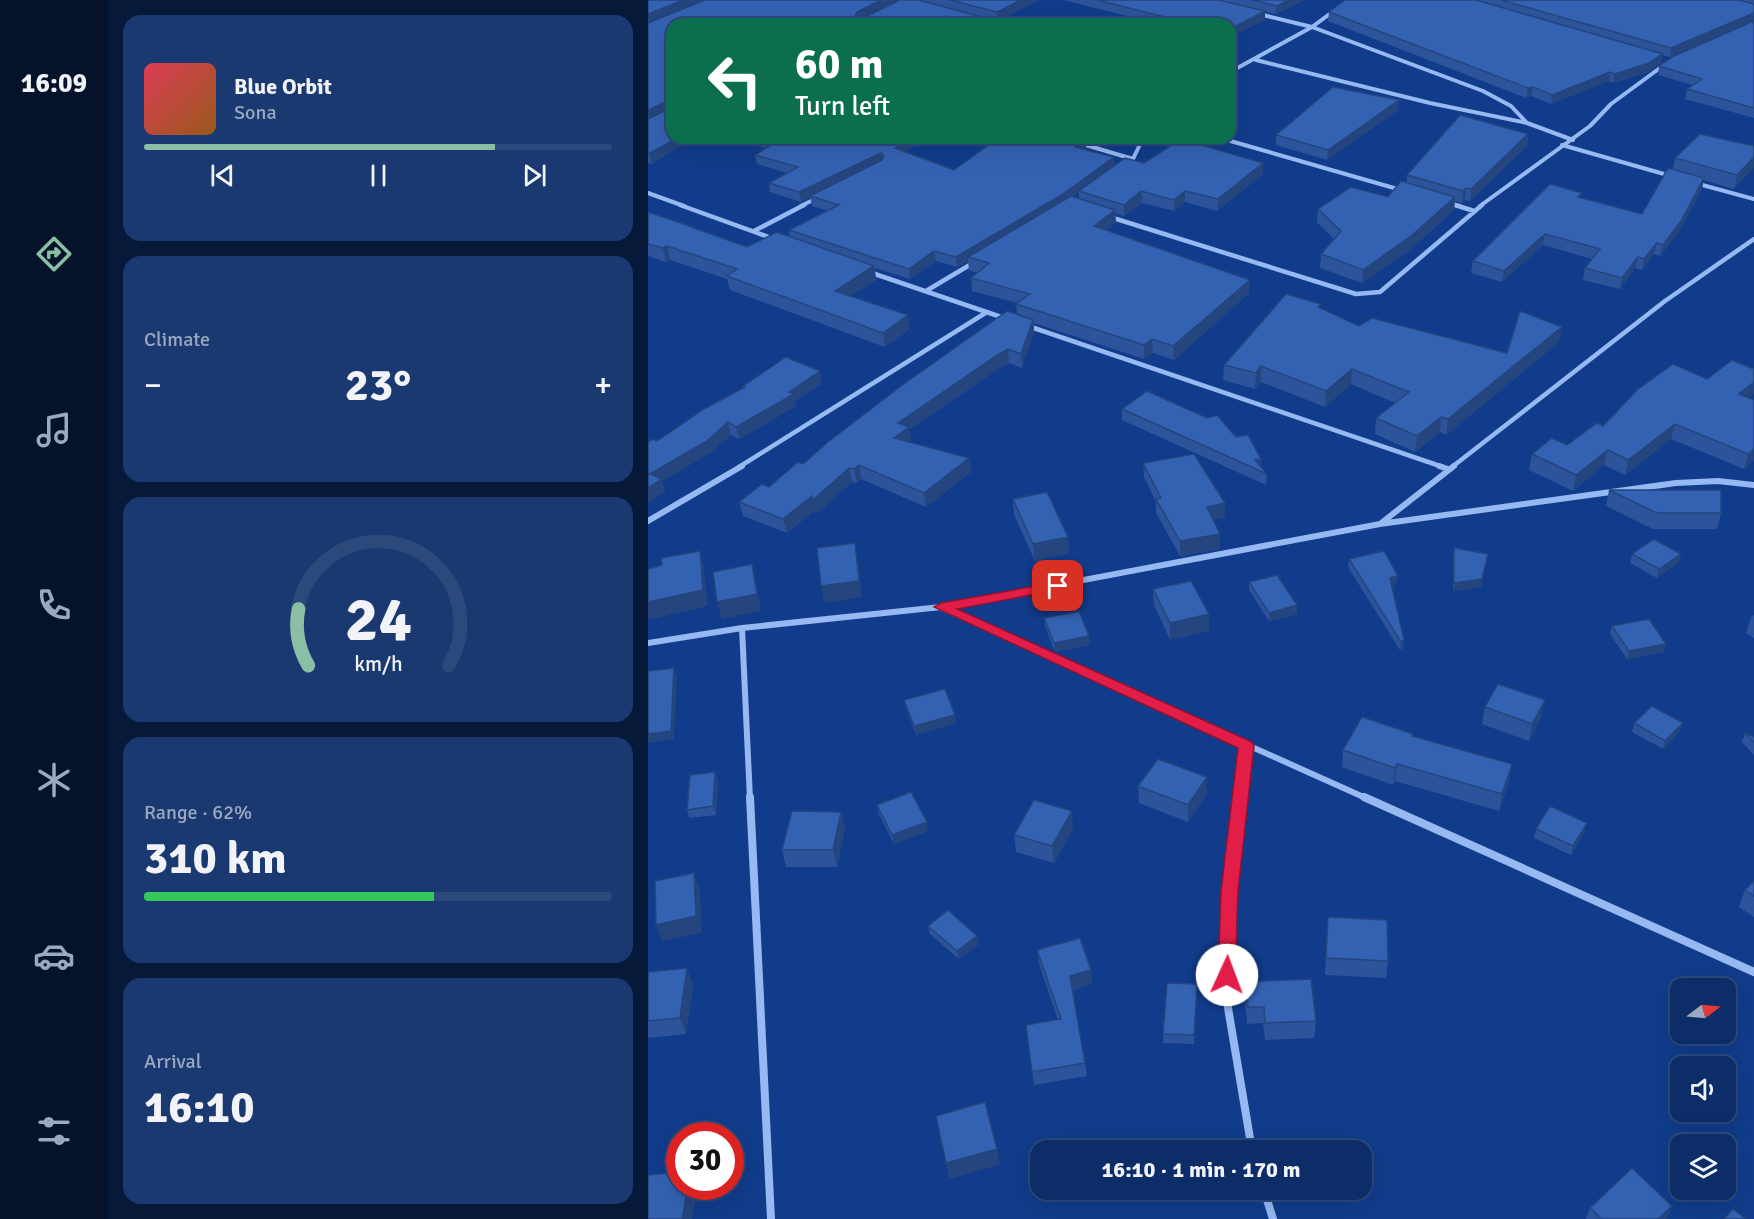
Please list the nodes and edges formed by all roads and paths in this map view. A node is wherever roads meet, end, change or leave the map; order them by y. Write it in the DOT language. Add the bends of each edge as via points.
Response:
graph roads {
  1 [pos="1341,6"];
  2 [pos="1256,13"];
  3 [pos="1312,27"];
  4 [pos="1659,58"];
  5 [pos="1256,60"];
  6 [pos="1236,69"];
  7 [pos="1527,123"];
  8 [pos="1573,140"];
  9 [pos="1236,143"];
  10 [pos="1081,144"];
  11 [pos="1140,144"];
  12 [pos="1562,145"];
  13 [pos="1133,159"];
  14 [pos="1115,172"];
  15 [pos="1675,177"];
  16 [pos="1686,180"];
  17 [pos="1409,192"];
  18 [pos="648,193"];
  19 [pos="828,193"];
  20 [pos="1754,199"];
  21 [pos="1442,201"];
  22 [pos="1474,211"];
  23 [pos="1105,215"];
  24 [pos="754,231"];
  25 [pos="1754,239"];
  26 [pos="786,243"];
  27 [pos="975,262"];
  28 [pos="861,269"];
  29 [pos="926,291"];
  30 [pos="987,312"];
  31 [pos="1010,320"];
  32 [pos="1021,324"];
  33 [pos="1448,469"];
  34 [pos="1754,485"];
  35 [pos="648,521"];
  36 [pos="1380,524"];
  37 [pos="941,607"];
  38 [pos="742,628"];
  39 [pos="648,643"];
  40 [pos="1246,746"];
  41 [pos="1754,972"];
  42 [pos="1250,1140"];
  43 [pos="1267,1200"];
  44 [pos="771,1219"];
  45 [pos="1273,1219"];
  1 -- 3 [label="street"];
  2 -- 3 [label="street"];
  3 -- 5 [label="street"];
  3 -- 7 [label="street" via="1483,91 1511,106"];
  4 -- 8 [label="street" via="1670,61 1611,104"];
  5 -- 6 [label="street"];
  5 -- 7 [label="street"];
  7 -- 8 [label="street"];
  8 -- 12 [label="street"];
  9 -- 17 [label="street"];
  10 -- 13 [label="street"];
  11 -- 13 [label="street"];
  12 -- 15 [label="street"];
  12 -- 22 [label="street"];
  13 -- 14 [label="street"];
  16 -- 20 [label="street"];
  18 -- 24 [label="street"];
  19 -- 24 [label="street"];
  21 -- 22 [label="street"];
  22 -- 23 [label="street" via="1380,292 1369,295"];
  24 -- 26 [label="street"];
  25 -- 33 [label="street" via="1665,301"];
  27 -- 29 [label="street"];
  28 -- 29 [label="street"];
  29 -- 30 [label="street"];
  30 -- 31 [label="street"];
  30 -- 35 [label="street"];
  32 -- 33 [label="street"];
  33 -- 36 [label="street"];
  34 -- 36 [label="street" via="1718,481 1676,483"];
  36 -- 37 [label="street"];
  37 -- 38 [label="street"];
  37 -- 40 [label="street"];
  38 -- 39 [label="street"];
  38 -- 44 [label="street"];
  40 -- 41 [label="street"];
  40 -- 42 [label="street" via="1230,891 1226,996"];
  43 -- 45 [label="street"];
}
